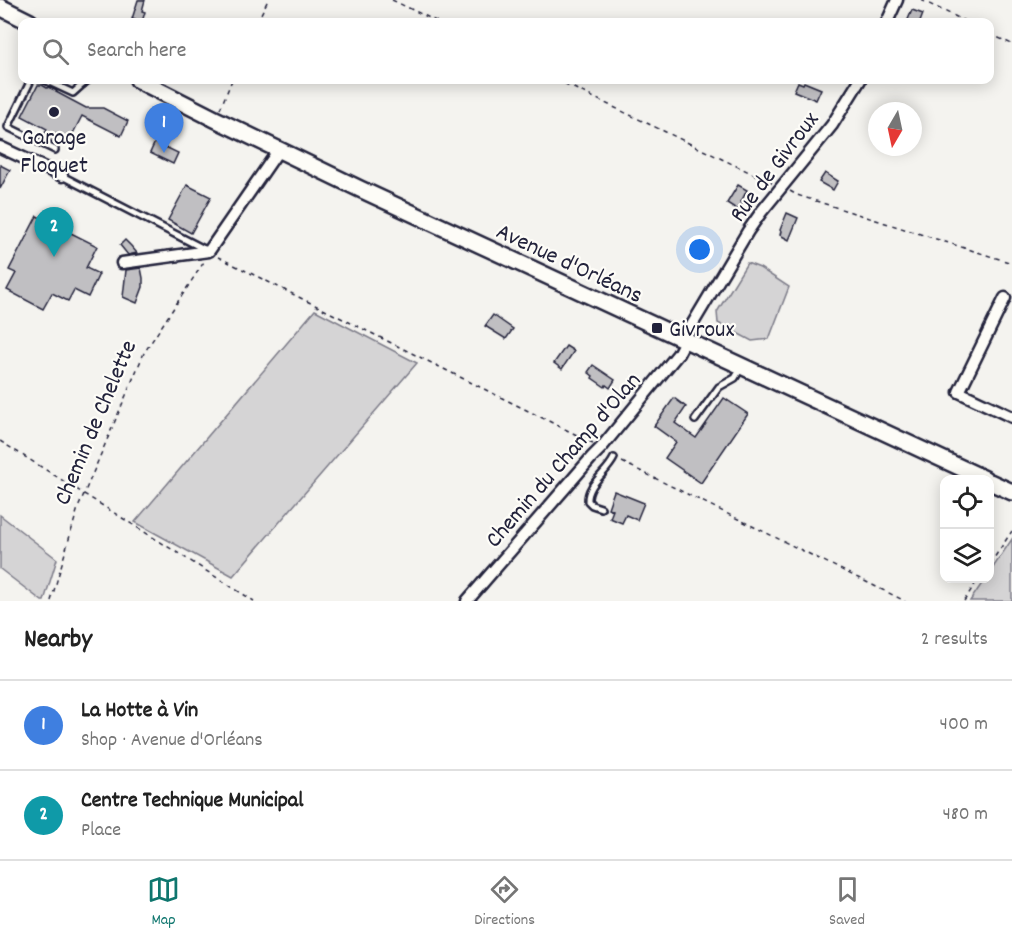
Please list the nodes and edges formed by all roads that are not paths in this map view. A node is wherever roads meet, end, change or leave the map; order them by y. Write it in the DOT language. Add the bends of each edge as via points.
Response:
graph roads {
  1 [pos="897,0"];
  2 [pos="0,7"];
  3 [pos="22,18"];
  4 [pos="889,18"];
  5 [pos="29,84"];
  6 [pos="54,84"];
  7 [pos="83,84"];
  8 [pos="146,84"];
  9 [pos="858,84"];
  10 [pos="0,147"];
  11 [pos="55,150"];
  12 [pos="278,151"];
  13 [pos="62,176"];
  14 [pos="209,252"];
  15 [pos="122,263"];
  16 [pos="1005,298"];
  17 [pos="684,340"];
  18 [pos="741,367"];
  19 [pos="1012,417"];
  20 [pos="695,420"];
  21 [pos="614,458"];
  22 [pos="974,475"];
  23 [pos="994,484"];
  24 [pos="1012,492"];
  25 [pos="601,508"];
  26 [pos="467,601"];
  1 -- 4 [label="street"];
  2 -- 3 [label="main road"];
  5 -- 11 [label="lane" via="8,127"];
  6 -- 7 [label="lane" via="73,93"];
  8 -- 12 [label="main road, Avenue d'Orléans"];
  9 -- 17 [label="street, Rue de Givroux" via="832,125 748,231"];
  10 -- 13 [label="street"];
  12 -- 14 [label="street"];
  12 -- 17 [label="main road, Avenue d'Orléans"];
  13 -- 14 [label="lane"];
  14 -- 15 [label="street"];
  16 -- 19 [label="street" via="958,392"];
  17 -- 18 [label="main road, Avenue d'Orléans"];
  17 -- 26 [label="street, Chemin du Champ d'Olan" via="678,354 602,448"];
  18 -- 20 [label="lane" via="735,378 719,387"];
  18 -- 22 [label="main road, Avenue d'Orléans"];
  21 -- 25 [label="lane" via="588,494 588,501"];
  23 -- 24 [label="main road"];
}
